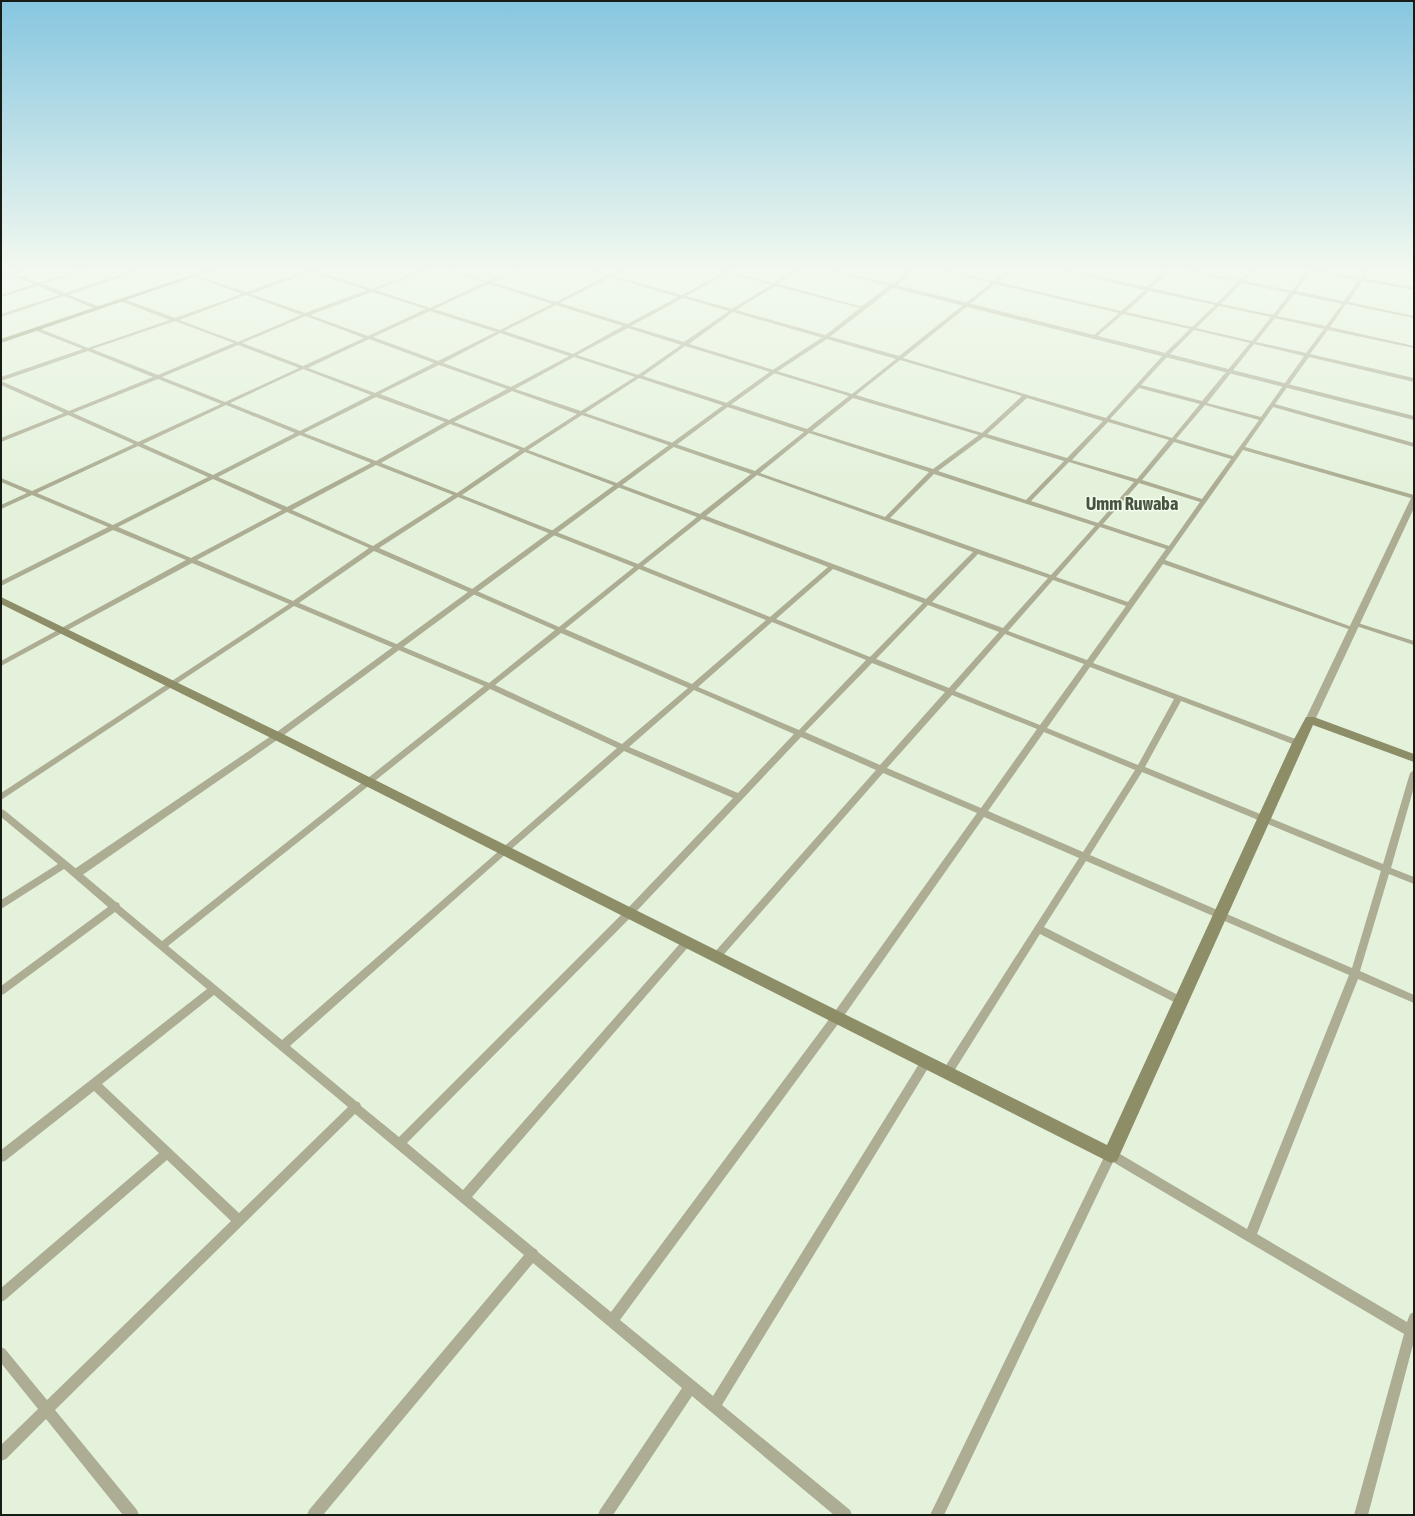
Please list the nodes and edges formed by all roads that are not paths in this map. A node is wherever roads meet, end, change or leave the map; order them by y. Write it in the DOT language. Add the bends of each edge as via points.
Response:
graph roads {
  1 [pos="65,341"];
  2 [pos="115,341"];
  3 [pos="230,341"];
  4 [pos="242,341"];
  5 [pos="362,341"];
  6 [pos="376,341"];
  7 [pos="480,341"];
  8 [pos="528,341"];
  9 [pos="601,341"];
  10 [pos="675,341"];
  11 [pos="690,341"];
  12 [pos="821,341"];
  13 [pos="835,341"];
  14 [pos="921,341"];
  15 [pos="1106,341"];
  16 [pos="1181,341"];
  17 [pos="1242,341"];
  18 [pos="1318,341"];
  19 [pos="1389,341"];
  20 [pos="236,343"];
  21 [pos="1251,343"];
  22 [pos="685,344"];
  23 [pos="1414,346"];
  24 [pos="88,350"];
  25 [pos="574,356"];
  26 [pos="1166,356"];
  27 [pos="1307,356"];
  28 [pos="899,358"];
  29 [pos="438,363"];
  30 [pos="303,368"];
  31 [pos="773,372"];
  32 [pos="1230,372"];
  33 [pos="638,376"];
  34 [pos="158,377"];
  35 [pos="1,379"];
  36 [pos="1414,380"];
  37 [pos="1,383"];
  38 [pos="1138,386"];
  39 [pos="1285,386"];
  40 [pos="511,389"];
  41 [pos="375,394"];
  42 [pos="852,396"];
  43 [pos="1026,396"];
  44 [pos="1204,403"];
  45 [pos="225,404"];
  46 [pos="1272,404"];
  47 [pos="727,405"];
  48 [pos="68,413"];
  49 [pos="582,414"];
  50 [pos="1414,418"];
  51 [pos="1262,419"];
  52 [pos="1107,420"];
  53 [pos="450,422"];
  54 [pos="808,431"];
  55 [pos="301,434"];
  56 [pos="983,435"];
  57 [pos="1,440"];
  58 [pos="1174,440"];
  59 [pos="138,444"];
  60 [pos="673,444"];
  61 [pos="1414,445"];
  62 [pos="1241,448"];
  63 [pos="524,450"];
  64 [pos="1234,458"];
  65 [pos="1068,460"];
  66 [pos="376,463"];
  67 [pos="933,472"];
  68 [pos="756,473"];
  69 [pos="212,477"];
  70 [pos="1,480"];
  71 [pos="1138,481"];
  72 [pos="618,485"];
  73 [pos="31,493"];
  74 [pos="458,495"];
  75 [pos="1414,497"];
  76 [pos="1414,500"];
  77 [pos="1204,501"];
  78 [pos="1027,502"];
  79 [pos="1,507"];
  80 [pos="288,510"];
  81 [pos="702,516"];
  82 [pos="886,519"];
  83 [pos="1100,525"];
  84 [pos="113,527"];
  85 [pos="553,533"];
  86 [pos="374,548"];
  87 [pos="1170,548"];
  88 [pos="977,551"];
  89 [pos="192,560"];
  90 [pos="1161,561"];
  91 [pos="833,566"];
  92 [pos="638,567"];
  93 [pos="1051,577"];
  94 [pos="1,584"];
  95 [pos="473,592"];
  96 [pos="1,600"];
  97 [pos="929,602"];
  98 [pos="293,604"];
  99 [pos="1130,605"];
  100 [pos="771,620"];
  101 [pos="1354,626"];
  102 [pos="560,629"];
  103 [pos="62,630"];
  104 [pos="1004,631"];
  105 [pos="1414,643"];
  106 [pos="397,648"];
  107 [pos="870,660"];
  108 [pos="1088,663"];
  109 [pos="1,664"];
  110 [pos="170,684"];
  111 [pos="490,686"];
  112 [pos="694,687"];
  113 [pos="950,692"];
  114 [pos="1178,697"];
  115 [pos="1310,720"];
  116 [pos="1042,729"];
  117 [pos="800,733"];
  118 [pos="277,736"];
  119 [pos="1298,742"];
  120 [pos="623,748"];
  121 [pos="1414,758"];
  122 [pos="882,768"];
  123 [pos="1140,769"];
  124 [pos="1414,773"];
  125 [pos="369,782"];
  126 [pos="1,797"];
  127 [pos="739,797"];
  128 [pos="1,812"];
  129 [pos="983,812"];
  130 [pos="1264,818"];
  131 [pos="505,850"];
  132 [pos="1086,856"];
  133 [pos="65,864"];
  134 [pos="1385,869"];
  135 [pos="77,874"];
  136 [pos="1414,881"];
  137 [pos="1,906"];
  138 [pos="116,906"];
  139 [pos="630,913"];
  140 [pos="1221,914"];
  141 [pos="1039,929"];
  142 [pos="687,942"];
  143 [pos="163,945"];
  144 [pos="716,957"];
  145 [pos="1355,973"];
  146 [pos="215,989"];
  147 [pos="1,991"];
  148 [pos="1414,999"];
  149 [pos="1181,1001"];
  150 [pos="837,1018"];
  151 [pos="283,1046"];
  152 [pos="926,1062"];
  153 [pos="947,1073"];
  154 [pos="94,1084"];
  155 [pos="356,1106"];
  156 [pos="400,1143"];
  157 [pos="167,1153"];
  158 [pos="1112,1156"];
  159 [pos="1,1157"];
  160 [pos="465,1197"];
  161 [pos="239,1221"];
  162 [pos="1250,1237"];
  163 [pos="533,1254"];
  164 [pos="1,1296"];
  165 [pos="1414,1318"];
  166 [pos="612,1320"];
  167 [pos="1412,1332"];
  168 [pos="1,1353"];
  169 [pos="691,1386"];
  170 [pos="714,1406"];
  171 [pos="47,1410"];
  172 [pos="1,1454"];
  173 [pos="132,1515"];
  174 [pos="314,1515"];
  175 [pos="605,1515"];
  176 [pos="845,1515"];
  177 [pos="937,1515"];
  178 [pos="1361,1515"];
  1 -- 24 [label="street"];
  2 -- 24 [label="street"];
  3 -- 20 [label="street"];
  4 -- 20 [label="street"];
  5 -- 30 [label="street"];
  6 -- 29 [label="street"];
  7 -- 29 [label="street"];
  8 -- 25 [label="street"];
  9 -- 25 [label="street"];
  10 -- 22 [label="street"];
  11 -- 22 [label="street"];
  12 -- 31 [label="street"];
  13 -- 28 [label="street"];
  14 -- 28 [label="street"];
  15 -- 26 [label="street"];
  16 -- 26 [label="street"];
  17 -- 21 [label="street"];
  18 -- 27 [label="street"];
  19 -- 23 [label="street"];
  20 -- 30 [label="street"];
  20 -- 34 [label="street"];
  21 -- 27 [label="street"];
  21 -- 32 [label="street"];
  22 -- 31 [label="street"];
  22 -- 33 [label="street"];
  24 -- 34 [label="street"];
  24 -- 35 [label="street"];
  25 -- 33 [label="street"];
  25 -- 40 [label="street"];
  26 -- 32 [label="street"];
  26 -- 38 [label="street"];
  27 -- 36 [label="street"];
  27 -- 39 [label="street"];
  28 -- 42 [label="street"];
  28 -- 43 [label="street"];
  29 -- 40 [label="street"];
  29 -- 41 [label="street"];
  30 -- 41 [label="street"];
  30 -- 45 [label="street"];
  31 -- 42 [label="street"];
  31 -- 47 [label="street"];
  32 -- 39 [label="street"];
  32 -- 44 [label="street"];
  33 -- 47 [label="street"];
  33 -- 49 [label="street"];
  34 -- 45 [label="street"];
  34 -- 48 [label="street"];
  37 -- 48 [label="street"];
  38 -- 44 [label="street"];
  38 -- 52 [label="street"];
  39 -- 46 [label="street"];
  39 -- 50 [label="street"];
  40 -- 49 [label="street"];
  40 -- 53 [label="street"];
  41 -- 53 [label="street"];
  41 -- 55 [label="street"];
  42 -- 54 [label="street"];
  42 -- 56 [label="street"];
  43 -- 52 [label="street"];
  43 -- 56 [label="street"];
  44 -- 51 [label="street"];
  44 -- 58 [label="street"];
  45 -- 55 [label="street"];
  45 -- 59 [label="street"];
  46 -- 51 [label="street"];
  46 -- 61 [label="street"];
  47 -- 54 [label="street"];
  47 -- 60 [label="street"];
  48 -- 57 [label="street"];
  48 -- 59 [label="street"];
  49 -- 60 [label="street"];
  49 -- 63 [label="street"];
  51 -- 62 [label="street"];
  52 -- 58 [label="street"];
  52 -- 65 [label="street"];
  53 -- 63 [label="street"];
  53 -- 66 [label="street"];
  54 -- 67 [label="street"];
  54 -- 68 [label="street"];
  55 -- 66 [label="street"];
  55 -- 69 [label="street"];
  56 -- 65 [label="street"];
  56 -- 67 [label="street"];
  58 -- 64 [label="street"];
  58 -- 71 [label="street"];
  59 -- 69 [label="street"];
  59 -- 73 [label="street"];
  60 -- 68 [label="street"];
  60 -- 72 [label="street"];
  62 -- 64 [label="street"];
  62 -- 75 [label="street"];
  63 -- 72 [label="street"];
  63 -- 74 [label="street"];
  64 -- 77 [label="street"];
  65 -- 71 [label="street"];
  65 -- 78 [label="street"];
  66 -- 74 [label="street"];
  66 -- 80 [label="street"];
  67 -- 78 [label="street"];
  67 -- 82 [label="street"];
  68 -- 81 [label="street"];
  68 -- 82 [label="street"];
  69 -- 80 [label="street"];
  69 -- 84 [label="street"];
  70 -- 73 [label="street"];
  71 -- 77 [label="street"];
  71 -- 83 [label="street"];
  72 -- 81 [label="street"];
  72 -- 85 [label="street"];
  73 -- 79 [label="street"];
  73 -- 84 [label="street"];
  74 -- 85 [label="street"];
  74 -- 86 [label="street"];
  76 -- 101 [label="street"];
  77 -- 87 [label="street"];
  78 -- 83 [label="street"];
  80 -- 86 [label="street"];
  80 -- 89 [label="street"];
  81 -- 91 [label="street"];
  81 -- 92 [label="street"];
  82 -- 88 [label="street"];
  83 -- 87 [label="street"];
  83 -- 93 [label="street"];
  84 -- 89 [label="street"];
  84 -- 94 [label="street"];
  85 -- 92 [label="street"];
  85 -- 95 [label="street"];
  86 -- 95 [label="street"];
  86 -- 98 [label="street"];
  87 -- 90 [label="street"];
  88 -- 93 [label="street"];
  88 -- 97 [label="street"];
  89 -- 98 [label="street"];
  89 -- 103 [label="street"];
  90 -- 99 [label="street"];
  90 -- 101 [label="street"];
  91 -- 97 [label="street"];
  91 -- 100 [label="street"];
  92 -- 100 [label="street"];
  92 -- 102 [label="street"];
  93 -- 99 [label="street"];
  93 -- 104 [label="street"];
  95 -- 102 [label="street"];
  95 -- 106 [label="street"];
  96 -- 103 [label="main road"];
  97 -- 104 [label="street"];
  97 -- 107 [label="street"];
  98 -- 106 [label="street"];
  98 -- 110 [label="street"];
  99 -- 108 [label="street"];
  100 -- 107 [label="street"];
  100 -- 112 [label="street"];
  101 -- 105 [label="street"];
  101 -- 115 [label="street"];
  102 -- 111 [label="street"];
  102 -- 112 [label="street"];
  103 -- 109 [label="street"];
  103 -- 110 [label="main road"];
  104 -- 108 [label="street"];
  104 -- 113 [label="street"];
  106 -- 111 [label="street"];
  106 -- 118 [label="street"];
  107 -- 113 [label="street"];
  107 -- 117 [label="street"];
  108 -- 114 [label="street"];
  108 -- 116 [label="street"];
  110 -- 118 [label="main road"];
  110 -- 126 [label="street"];
  111 -- 120 [label="street"];
  111 -- 125 [label="street"];
  112 -- 117 [label="street"];
  112 -- 120 [label="street"];
  113 -- 116 [label="street"];
  113 -- 122 [label="street"];
  114 -- 119 [label="street"];
  114 -- 123 [label="street"];
  115 -- 119 [label="main road"];
  115 -- 121 [label="main road"];
  116 -- 123 [label="street"];
  116 -- 129 [label="street"];
  117 -- 122 [label="street"];
  117 -- 127 [label="street"];
  118 -- 125 [label="main road"];
  118 -- 135 [label="street"];
  119 -- 130 [label="main road"];
  120 -- 127 [label="street"];
  120 -- 131 [label="street"];
  122 -- 129 [label="street"];
  122 -- 144 [label="street"];
  123 -- 130 [label="street"];
  123 -- 132 [label="street"];
  124 -- 134 [label="street"];
  125 -- 131 [label="main road"];
  125 -- 143 [label="street"];
  127 -- 139 [label="street"];
  128 -- 133 [label="street"];
  129 -- 132 [label="street"];
  129 -- 150 [label="street"];
  130 -- 134 [label="street"];
  130 -- 140 [label="main road"];
  131 -- 139 [label="main road"];
  131 -- 151 [label="street"];
  132 -- 140 [label="street"];
  132 -- 141 [label="street"];
  133 -- 135 [label="street"];
  133 -- 137 [label="street"];
  134 -- 136 [label="street"];
  134 -- 145 [label="street"];
  135 -- 138 [label="street"];
  138 -- 143 [label="street"];
  138 -- 147 [label="street"];
  139 -- 142 [label="main road"];
  139 -- 156 [label="street"];
  140 -- 145 [label="street"];
  140 -- 149 [label="main road"];
  141 -- 149 [label="street"];
  141 -- 153 [label="street"];
  142 -- 144 [label="main road"];
  142 -- 160 [label="street"];
  143 -- 146 [label="street"];
  144 -- 150 [label="main road"];
  145 -- 148 [label="street"];
  145 -- 162 [label="street"];
  146 -- 151 [label="street"];
  146 -- 154 [label="street"];
  149 -- 158 [label="main road"];
  150 -- 152 [label="main road"];
  150 -- 166 [label="street"];
  151 -- 155 [label="street"];
  152 -- 153 [label="main road"];
  152 -- 170 [label="street"];
  153 -- 158 [label="main road"];
  154 -- 157 [label="street"];
  154 -- 159 [label="street"];
  155 -- 156 [label="street"];
  155 -- 161 [label="street"];
  156 -- 160 [label="street"];
  157 -- 161 [label="street"];
  157 -- 164 [label="street"];
  158 -- 162 [label="street"];
  158 -- 177 [label="street"];
  160 -- 163 [label="street"];
  161 -- 171 [label="street"];
  162 -- 167 [label="street"];
  163 -- 166 [label="street"];
  163 -- 174 [label="street"];
  165 -- 167 [label="street"];
  166 -- 169 [label="street"];
  167 -- 178 [label="street"];
  168 -- 171 [label="street"];
  169 -- 170 [label="street"];
  169 -- 175 [label="street"];
  170 -- 176 [label="street"];
  171 -- 172 [label="street"];
  171 -- 173 [label="street"];
}
